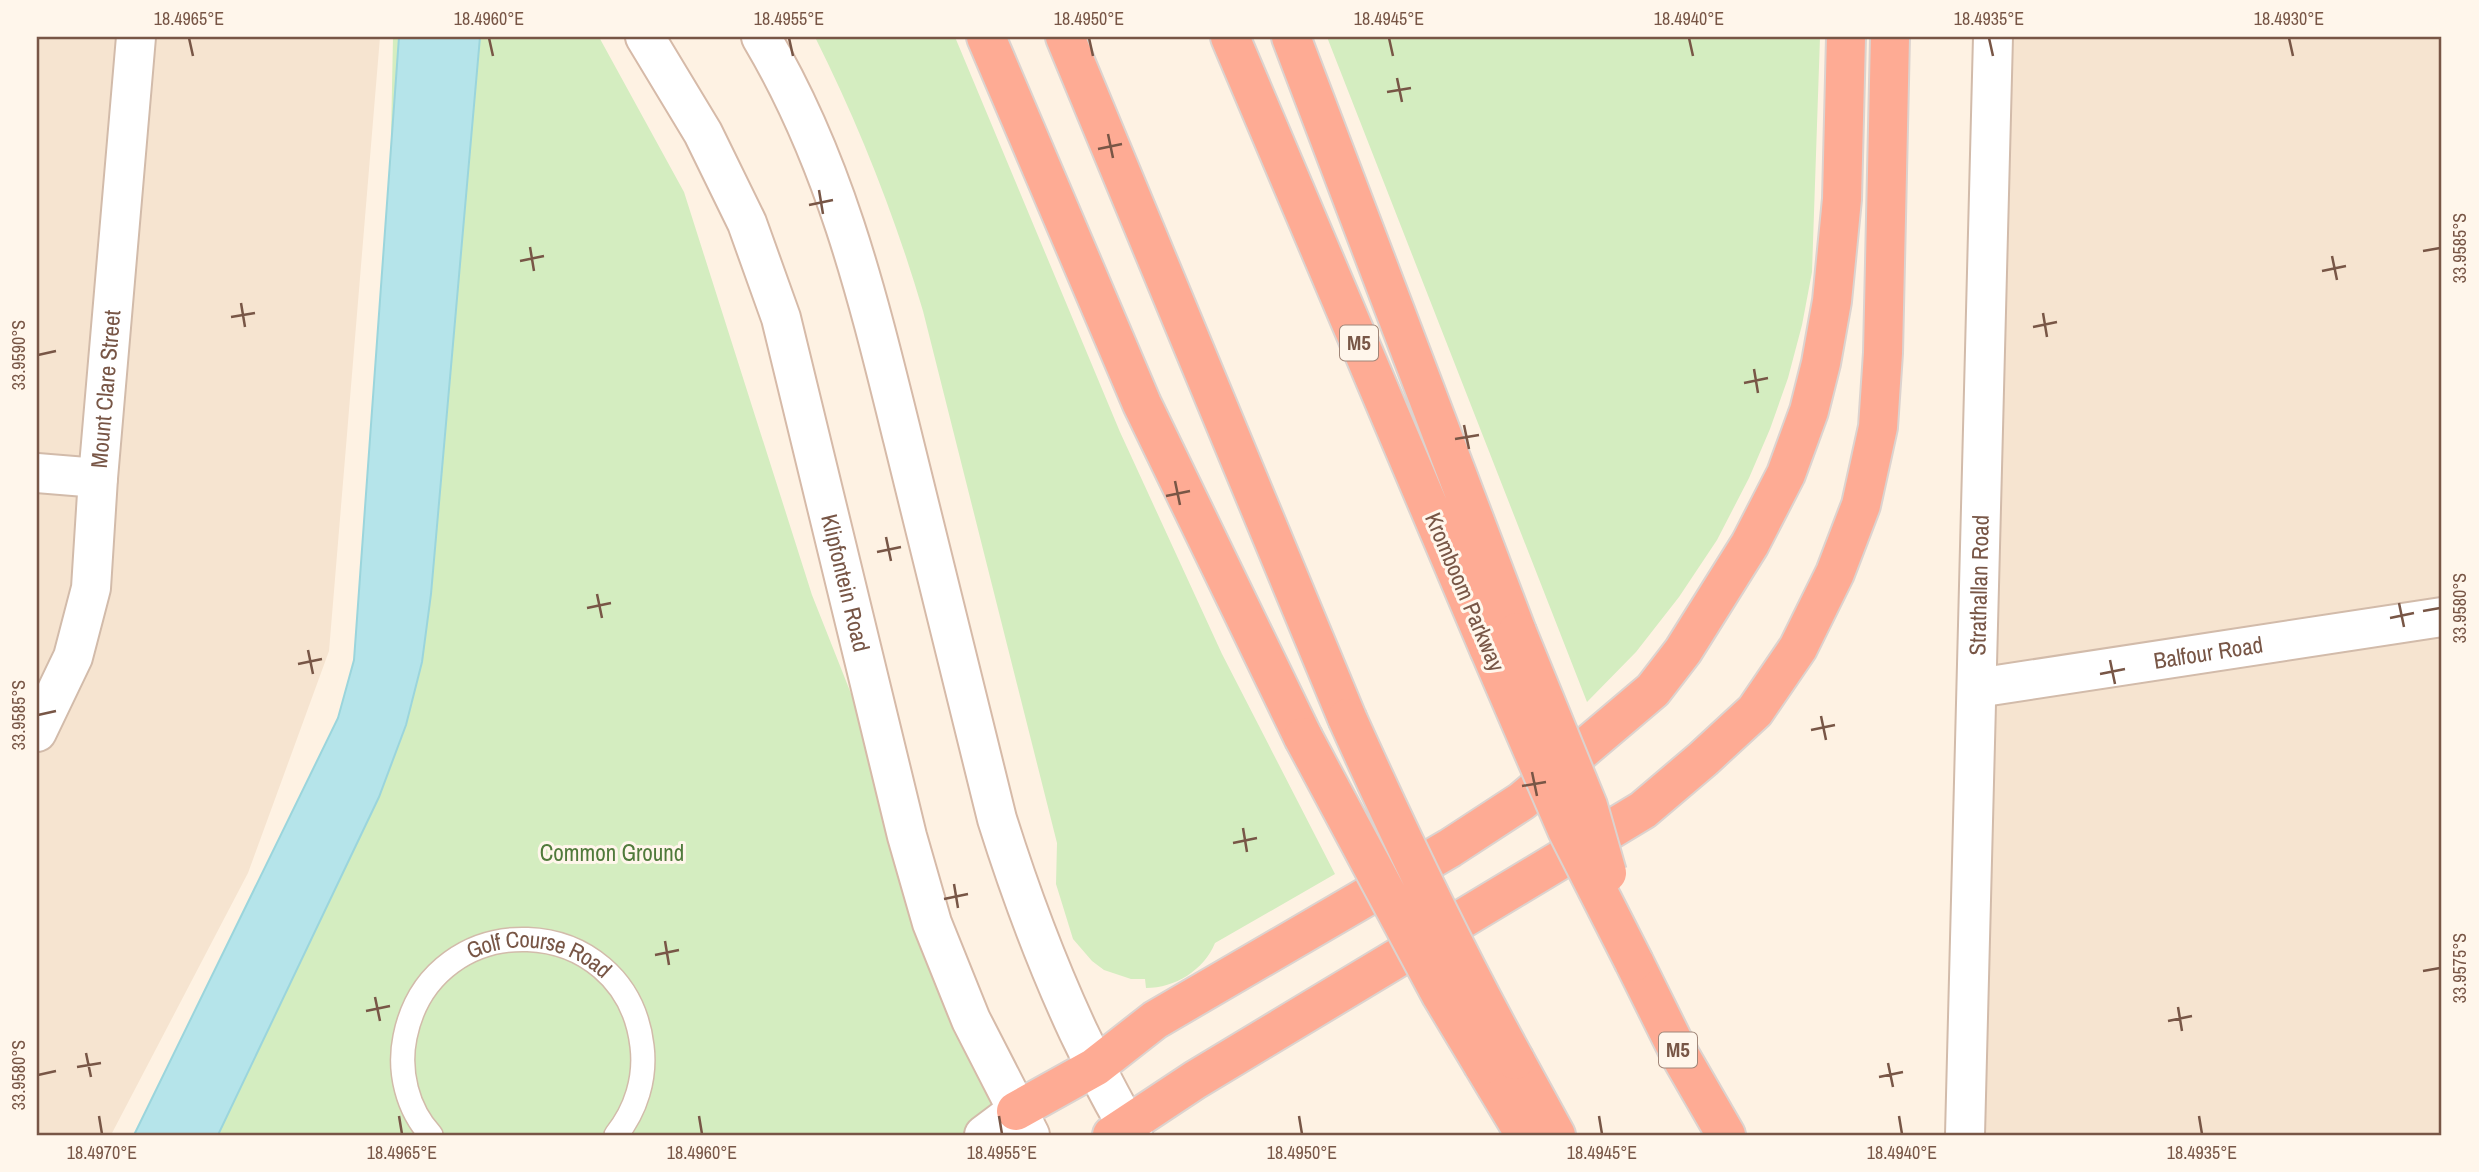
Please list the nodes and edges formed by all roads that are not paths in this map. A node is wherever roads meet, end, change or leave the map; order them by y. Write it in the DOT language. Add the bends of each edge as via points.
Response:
graph roads {
  1 [pos="136,37"];
  2 [pos="645,37"];
  3 [pos="761,37"];
  4 [pos="986,37"];
  5 [pos="1065,37"];
  6 [pos="1230,37"];
  7 [pos="1291,37"];
  8 [pos="1846,37"];
  9 [pos="1891,37"];
  10 [pos="1993,37"];
  11 [pos="37,473"];
  12 [pos="98,478"];
  13 [pos="2442,617"];
  14 [pos="1503,641"];
  15 [pos="1977,688"];
  16 [pos="37,732"];
  17 [pos="1499,1063"];
  18 [pos="1095,1067"];
  19 [pos="1023,1123"];
  20 [pos="1124,1132"];
  21 [pos="431,1135"];
  22 [pos="616,1135"];
  23 [pos="984,1135"];
  24 [pos="1525,1135"];
  25 [pos="1556,1135"];
  26 [pos="1726,1135"];
  27 [pos="1965,1135"];
  1 -- 12 [label="street, Mount Clare Street"];
  2 -- 19 [label="street, Klipfontein Road" via="703,133 747,223 780,318 932,923 971,1020"];
  3 -- 18 [label="street" via="785,76 830,179 865,286 998,819 1021,895"];
  4 -- 17 [label="highway, bridge" via="1142,404 1303,737 1434,983"];
  5 -- 17 [label="highway, bridge" via="1347,718 1479,995"];
  6 -- 14 [label="highway, Kromboom Parkway / M5"];
  7 -- 14 [label="highway"];
  8 -- 18 [label="highway" via="1842,198 1832,301 1809,411 1786,474 1750,544 1683,651 1653,690 1522,802 1155,1020"];
  9 -- 20 [label="highway" via="1878,427 1861,505 1835,573 1798,648 1755,711 1643,810 1195,1080"];
  10 -- 15 [label="street, Strathallan Road"];
  11 -- 12 [label="street"];
  12 -- 16 [label="street, Mount Clare Street" via="91,588 84,622 73,657"];
  13 -- 15 [label="street, Balfour Road"];
  14 -- 26 [label="highway, Kromboom Parkway / M5, bridge" via="1567,830"];
  15 -- 27 [label="street, Strathallan Road"];
  17 -- 24 [label="highway"];
  17 -- 25 [label="highway"];
  18 -- 19 [label="highway"];
  18 -- 20 [label="street"];
  19 -- 23 [label="street"];
  21 -- 22 [label="lane, Golf Course Road" via="406,1091 402,1053 409,1016 428,983 456,958 490,942 528,938 565,945 598,964 624,991 640,1026 644,1063 637,1100"];
}
